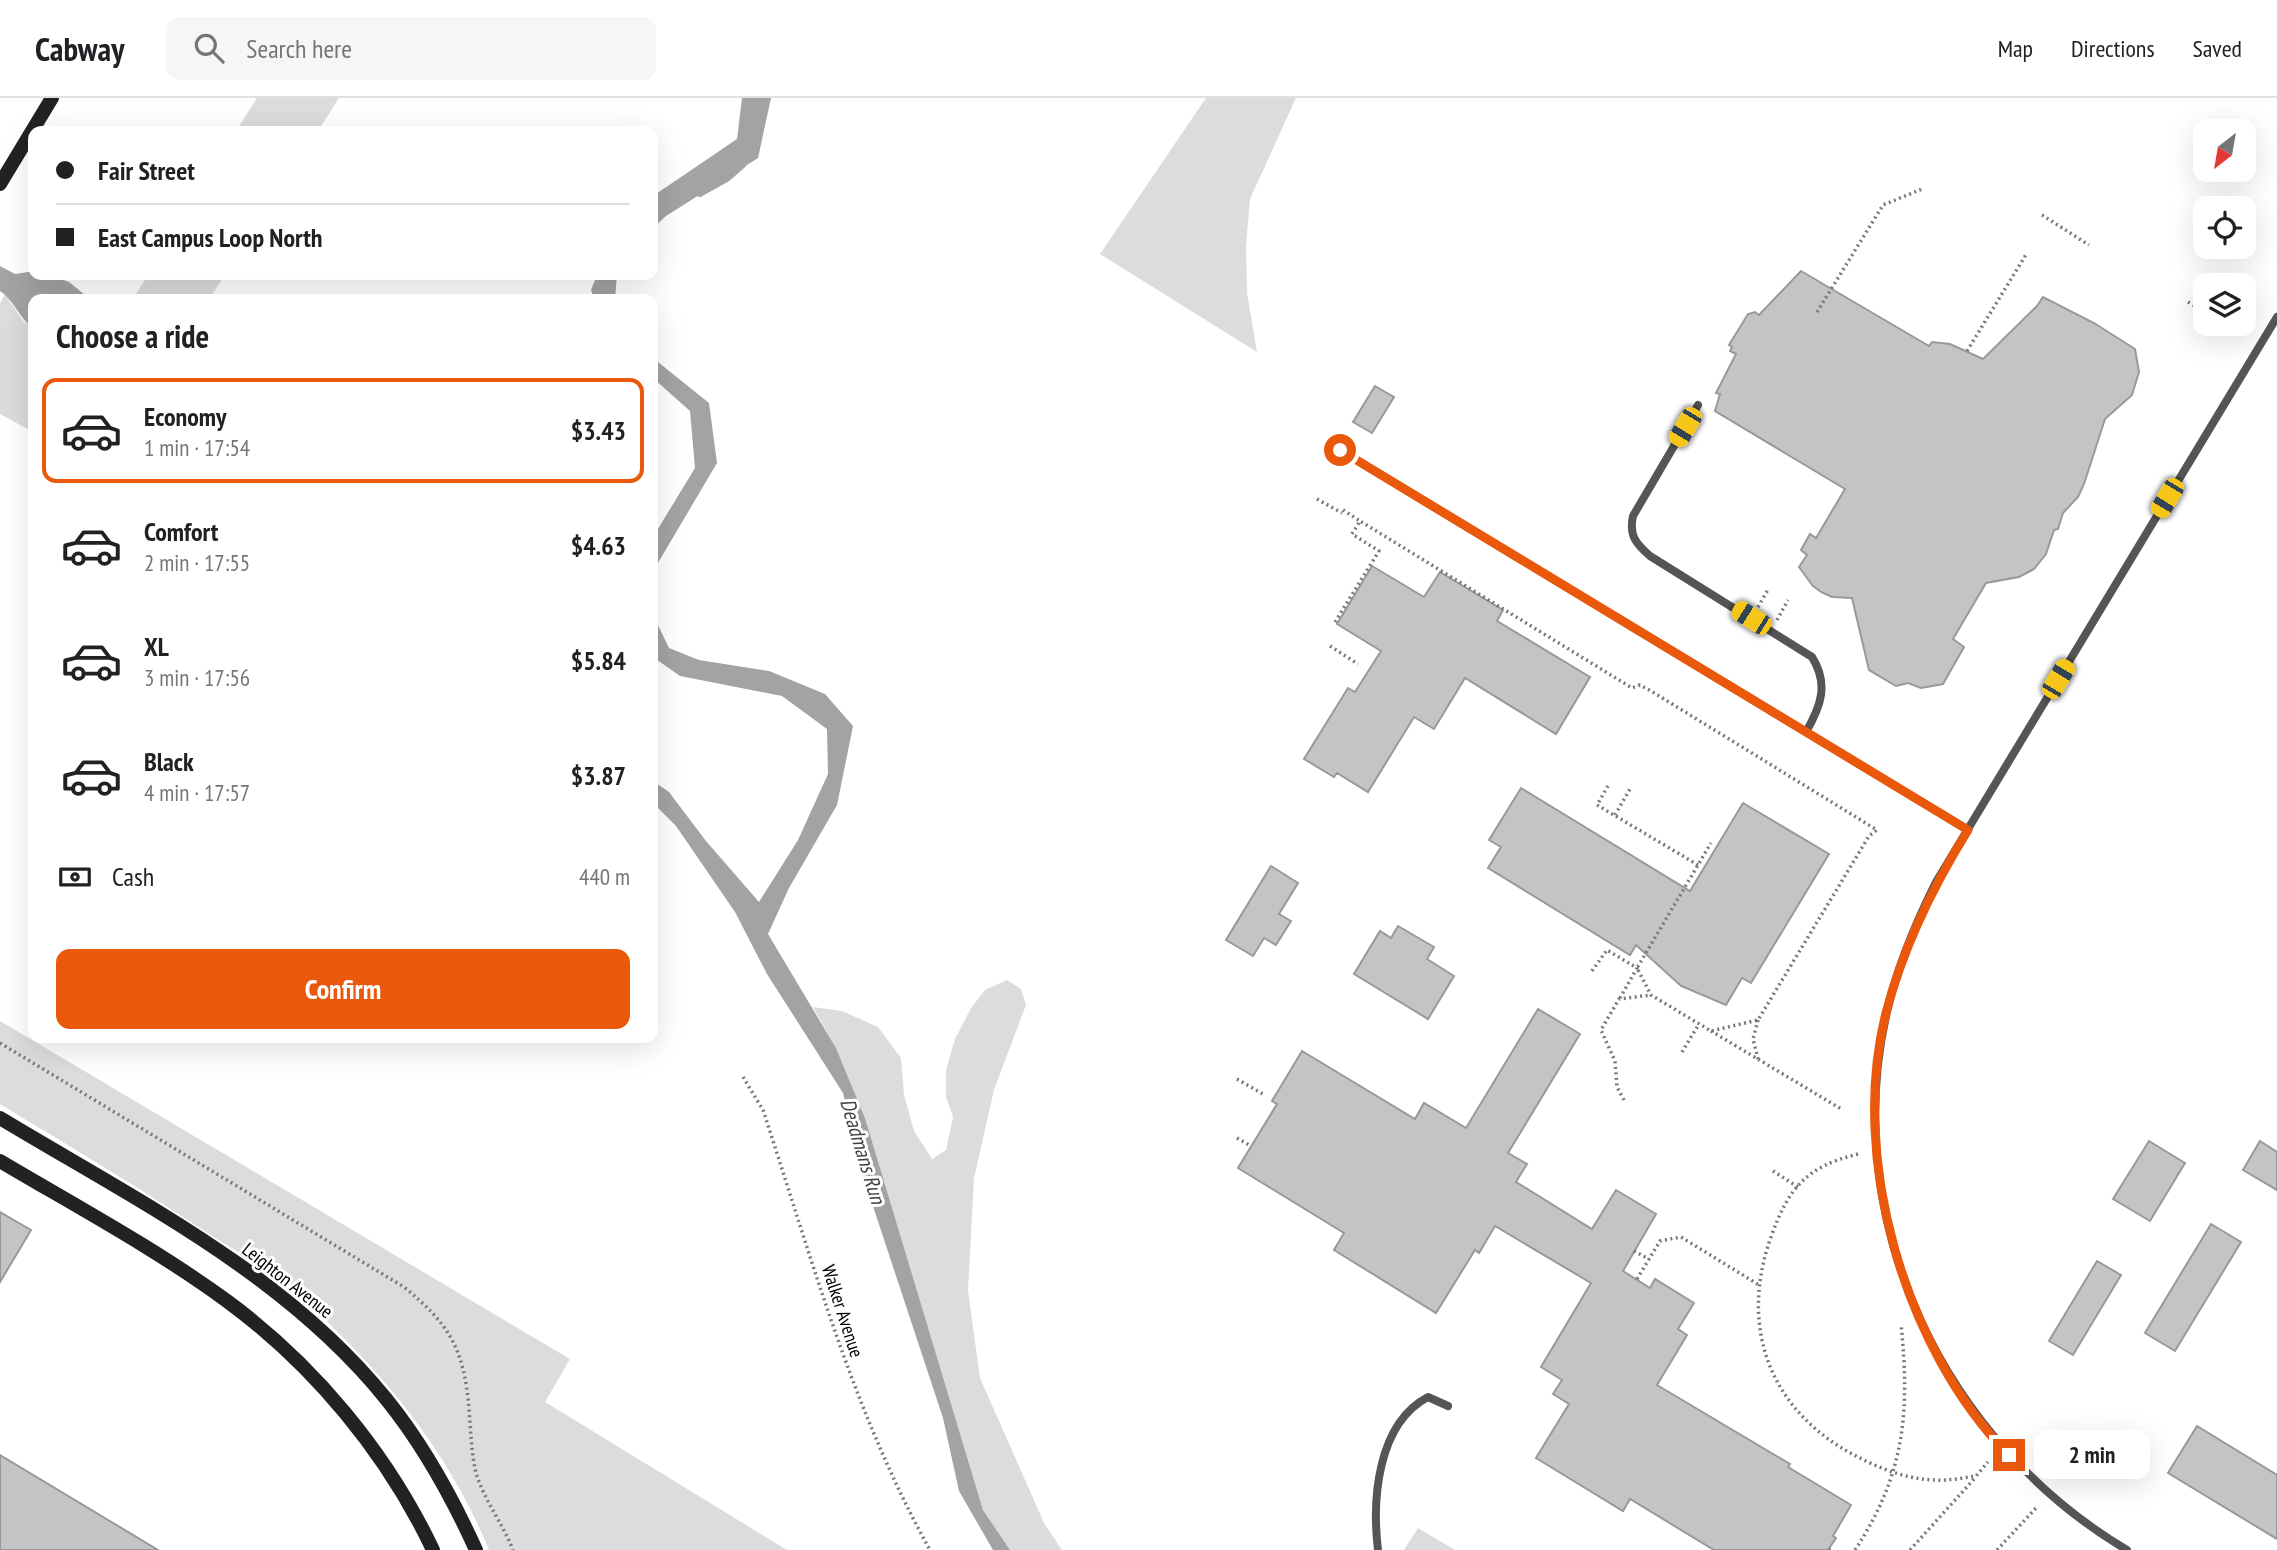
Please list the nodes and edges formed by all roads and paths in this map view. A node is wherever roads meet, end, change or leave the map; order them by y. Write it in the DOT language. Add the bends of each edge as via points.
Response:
graph roads {
  1 [pos="52,98"];
  2 [pos="35,126"];
  3 [pos="28,138"];
  4 [pos="0,184"];
  5 [pos="1922,189"];
  6 [pos="2042,215"];
  7 [pos="2089,245"];
  8 [pos="2027,253"];
  9 [pos="2188,302"];
  10 [pos="2193,305"];
  11 [pos="1817,312"];
  12 [pos="2277,317"];
  13 [pos="1967,351"];
  14 [pos="1698,405"];
  15 [pos="1340,450"];
  16 [pos="1317,499"];
  17 [pos="1360,521"];
  18 [pos="1769,588"];
  19 [pos="1788,600"];
  20 [pos="1751,618"];
  21 [pos="1335,622"];
  22 [pos="1770,629"];
  23 [pos="1330,646"];
  24 [pos="1358,664"];
  25 [pos="1806,732"];
  26 [pos="1608,786"];
  27 [pos="1630,789"];
  28 [pos="1615,815"];
  29 [pos="1968,830"];
  30 [pos="1711,842"];
  31 [pos="1698,865"];
  32 [pos="1637,968"];
  33 [pos="1592,971"];
  34 [pos="1651,995"];
  35 [pos="1619,999"];
  36 [pos="1758,1020"];
  37 [pos="1699,1024"];
  38 [pos="1711,1031"];
  39 [pos="0,1043"];
  40 [pos="1682,1052"];
  41 [pos="1758,1059"];
  42 [pos="743,1077"];
  43 [pos="1237,1079"];
  44 [pos="1263,1094"];
  45 [pos="1624,1100"];
  46 [pos="1843,1110"];
  47 [pos="0,1118"];
  48 [pos="1237,1138"];
  49 [pos="1251,1146"];
  50 [pos="1858,1154"];
  51 [pos="0,1161"];
  52 [pos="1773,1171"];
  53 [pos="1798,1187"];
  54 [pos="1634,1251"];
  55 [pos="1649,1259"];
  56 [pos="1637,1279"];
  57 [pos="1759,1284"];
  58 [pos="1901,1324"];
  59 [pos="1448,1406"];
  60 [pos="1988,1462"];
  61 [pos="1893,1472"];
  62 [pos="1976,1476"];
  63 [pos="2036,1508"];
  64 [pos="432,1550"];
  65 [pos="476,1550"];
  66 [pos="513,1550"];
  67 [pos="930,1550"];
  68 [pos="1378,1550"];
  69 [pos="1854,1550"];
  70 [pos="1910,1550"];
  71 [pos="1997,1550"];
  72 [pos="2127,1550"];
  1 -- 2 [label="main road"];
  3 -- 4 [label="main road"];
  5 -- 11 [label="path" via="1883,205"];
  6 -- 7 [label="path"];
  8 -- 13 [label="path"];
  9 -- 10 [label="path"];
  12 -- 29 [label="lane"];
  14 -- 20 [label="lane" via="1633,516 1632,535 1650,555"];
  15 -- 25 [label="lane"];
  16 -- 17 [label="path"];
  17 -- 21 [label="path" via="1352,534 1379,551"];
  17 -- 36 [label="path" via="1632,688 1640,685 1651,691 1877,830 1869,836"];
  18 -- 20 [label="path"];
  19 -- 22 [label="path"];
  20 -- 22 [label="lane"];
  22 -- 25 [label="lane" via="1812,657 1823,680 1818,711"];
  23 -- 24 [label="path"];
  25 -- 29 [label="lane"];
  26 -- 28 [label="path" via="1597,804"];
  27 -- 28 [label="path"];
  28 -- 31 [label="path"];
  29 -- 72 [label="lane" via="1918,919 1886,1015 1876,1126 1888,1219 1915,1307 1960,1394 2025,1471 2088,1525"];
  30 -- 31 [label="path"];
  31 -- 32 [label="path"];
  32 -- 33 [label="path" via="1607,950"];
  32 -- 34 [label="path"];
  32 -- 35 [label="path"];
  34 -- 35 [label="path"];
  34 -- 37 [label="path"];
  35 -- 45 [label="path" via="1601,1030 1615,1061 1617,1087"];
  36 -- 38 [label="path"];
  36 -- 41 [label="path" via="1753,1039"];
  37 -- 38 [label="path"];
  37 -- 40 [label="path"];
  38 -- 41 [label="path"];
  39 -- 66 [label="path" via="404,1287 430,1308 457,1349 477,1475"];
  41 -- 46 [label="path"];
  42 -- 67 [label="path, Walker Avenue" via="763,1110 850,1377"];
  43 -- 44 [label="path"];
  47 -- 65 [label="main road, Leighton Avenue" via="168,1218 264,1281 307,1316 387,1400 446,1486"];
  48 -- 49 [label="path"];
  50 -- 53 [label="path" via="1819,1166"];
  51 -- 64 [label="main road" via="208,1288 292,1356 377,1455 410,1502"];
  52 -- 53 [label="path"];
  53 -- 57 [label="path" via="1774,1228"];
  54 -- 55 [label="path"];
  55 -- 56 [label="path"];
  55 -- 57 [label="path" via="1660,1241 1681,1237"];
  57 -- 61 [label="path" via="1762,1341 1784,1397 1835,1445"];
  58 -- 61 [label="path" via="1906,1400"];
  59 -- 68 [label="lane" via="1428,1397 1409,1410 1397,1429 1376,1495"];
  60 -- 62 [label="path"];
  61 -- 62 [label="path" via="1934,1480"];
  61 -- 69 [label="path" via="1881,1505"];
  62 -- 70 [label="path"];
  63 -- 71 [label="path"];
}
